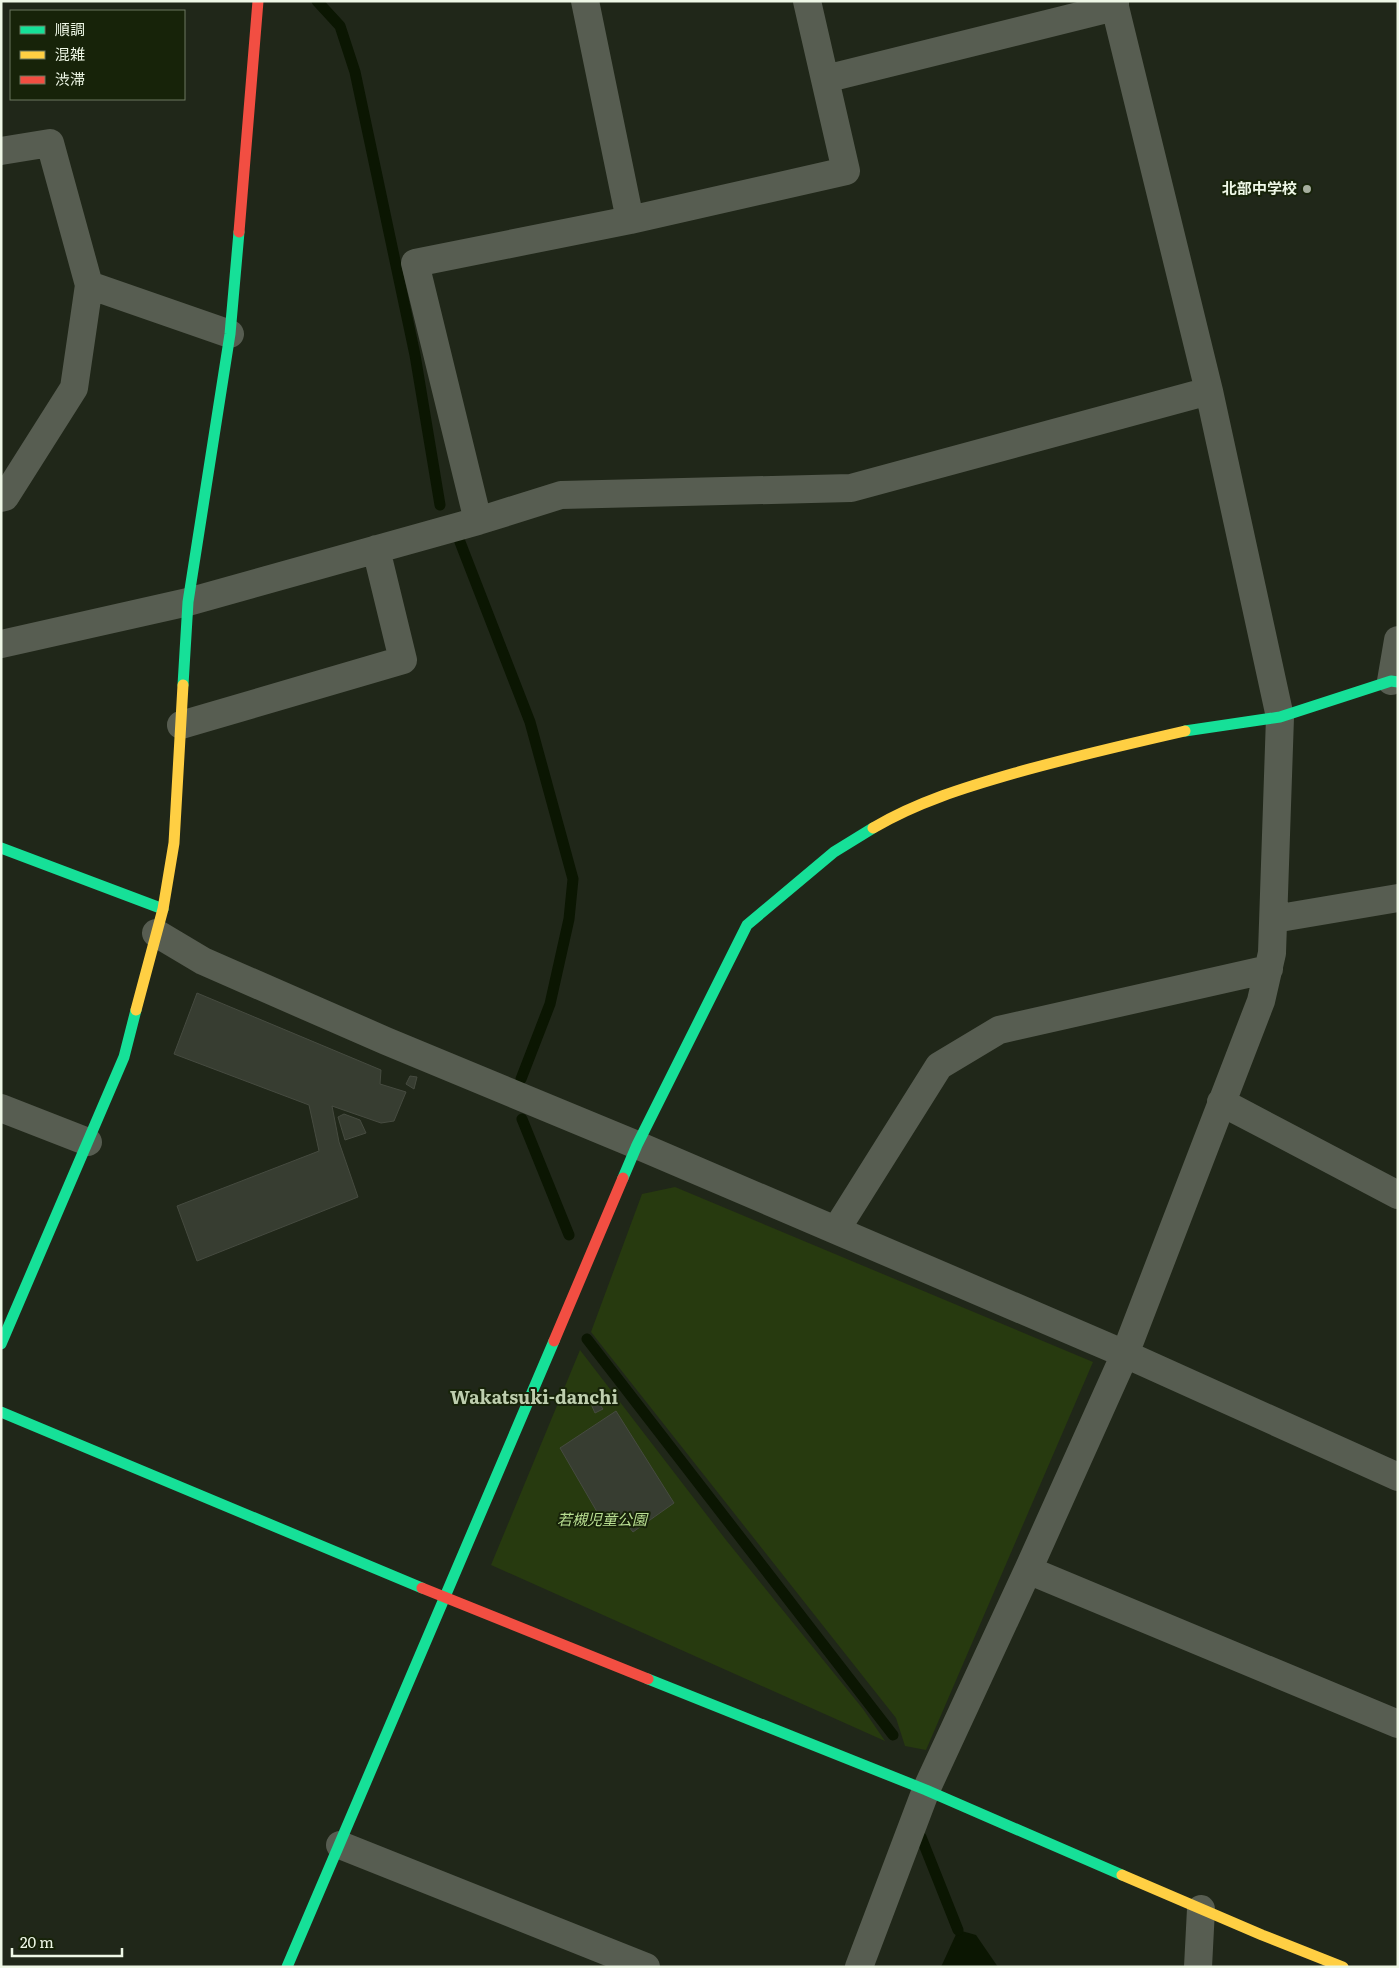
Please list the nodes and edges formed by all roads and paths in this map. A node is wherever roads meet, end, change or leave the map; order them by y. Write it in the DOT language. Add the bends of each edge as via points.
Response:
graph roads {
  1 [pos="258,1"];
  2 [pos="585,1"];
  3 [pos="807,1"];
  4 [pos="1115,4"];
  5 [pos="825,79"];
  6 [pos="1,151"];
  7 [pos="630,220"];
  8 [pos="89,285"];
  9 [pos="230,334"];
  10 [pos="1208,391"];
  11 [pos="1,498"];
  12 [pos="478,521"];
  13 [pos="376,549"];
  14 [pos="188,602"];
  15 [pos="1398,640"];
  16 [pos="1,644"];
  17 [pos="1395,682"];
  18 [pos="1280,716"];
  19 [pos="181,725"];
  20 [pos="1,848"];
  21 [pos="1398,898"];
  22 [pos="1274,919"];
  23 [pos="160,921"];
  24 [pos="1269,969"];
  25 [pos="1221,1102"];
  26 [pos="1,1108"];
  27 [pos="88,1142"];
  28 [pos="637,1145"];
  29 [pos="1398,1195"];
  30 [pos="836,1230"];
  31 [pos="1,1344"];
  32 [pos="1124,1354"];
  33 [pos="1,1412"];
  34 [pos="1398,1477"];
  35 [pos="1028,1570"];
  36 [pos="446,1598"];
  37 [pos="1398,1724"];
  38 [pos="926,1790"];
  39 [pos="340,1845"];
  40 [pos="1201,1909"];
  41 [pos="287,1967"];
  42 [pos="646,1967"];
  43 [pos="859,1967"];
  44 [pos="1198,1967"];
  45 [pos="1343,1967"];
  1 -- 9 [label="street"];
  2 -- 7 [label="street"];
  3 -- 5 [label="street"];
  4 -- 5 [label="street"];
  4 -- 10 [label="street"];
  5 -- 7 [label="street" via="846,172"];
  6 -- 8 [label="street" via="50,143"];
  7 -- 12 [label="street" via="415,263"];
  8 -- 9 [label="street"];
  8 -- 11 [label="street" via="74,388"];
  9 -- 14 [label="street"];
  10 -- 12 [label="street" via="851,488 561,495"];
  10 -- 18 [label="street"];
  12 -- 13 [label="street"];
  13 -- 14 [label="street"];
  13 -- 19 [label="street" via="404,660"];
  14 -- 16 [label="street"];
  14 -- 19 [label="street"];
  15 -- 17 [label="street"];
  17 -- 18 [label="street"];
  18 -- 22 [label="street"];
  18 -- 28 [label="street" via="1179,732 1078,755 958,789 888,820 834,852 747,925"];
  19 -- 23 [label="street" via="174,843"];
  20 -- 23 [label="street"];
  21 -- 22 [label="street"];
  22 -- 24 [label="street"];
  23 -- 27 [label="street" via="124,1057"];
  23 -- 28 [label="street" via="203,961"];
  24 -- 25 [label="street" via="1261,1001"];
  24 -- 30 [label="street" via="999,1030 939,1066"];
  25 -- 29 [label="street"];
  25 -- 32 [label="street"];
  26 -- 27 [label="street"];
  27 -- 31 [label="street"];
  28 -- 30 [label="street"];
  28 -- 36 [label="street"];
  30 -- 32 [label="street"];
  32 -- 34 [label="street"];
  32 -- 35 [label="street"];
  33 -- 36 [label="street"];
  35 -- 37 [label="street"];
  35 -- 38 [label="street"];
  36 -- 38 [label="street"];
  36 -- 39 [label="street"];
  38 -- 40 [label="street"];
  38 -- 43 [label="street"];
  39 -- 41 [label="street"];
  39 -- 42 [label="street"];
  40 -- 44 [label="street"];
  40 -- 45 [label="street"];
}
